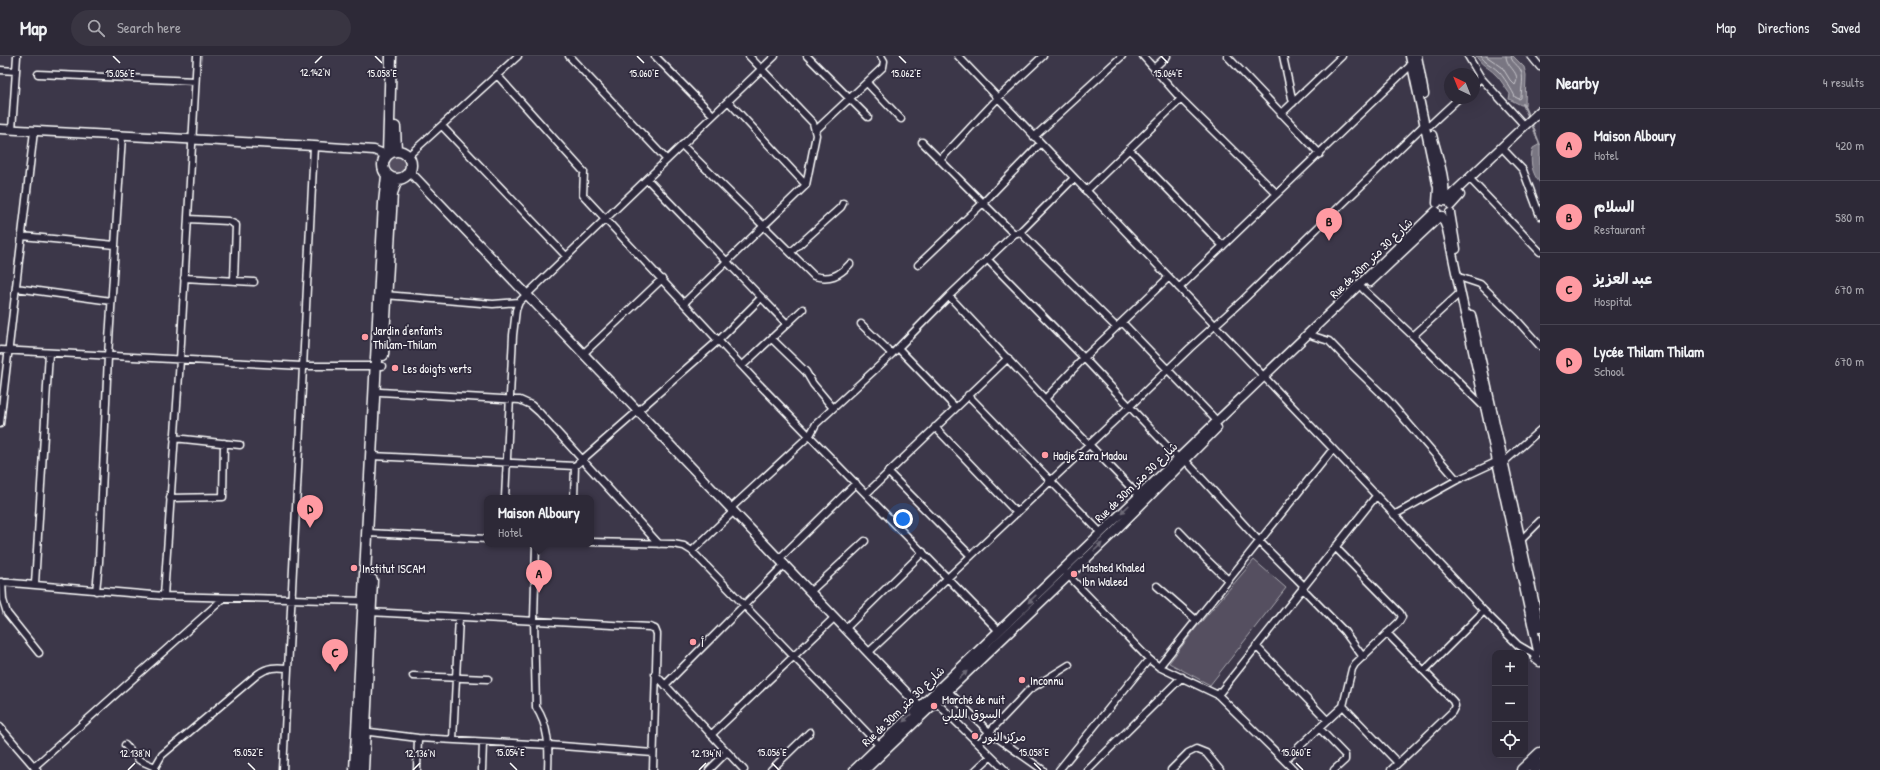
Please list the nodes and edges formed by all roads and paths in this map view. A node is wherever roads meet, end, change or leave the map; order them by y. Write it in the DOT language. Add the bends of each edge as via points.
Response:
graph roads {
  1 [pos="17,56"];
  2 [pos="197,56"];
  3 [pos="391,56"];
  4 [pos="398,56"];
  5 [pos="518,56"];
  6 [pos="569,56"];
  7 [pos="655,56"];
  8 [pos="749,56"];
  9 [pos="775,56"];
  10 [pos="807,56"];
  11 [pos="880,56"];
  12 [pos="958,56"];
  13 [pos="1043,56"];
  14 [pos="1122,56"];
  15 [pos="1143,56"];
  16 [pos="1167,56"];
  17 [pos="1227,56"];
  18 [pos="1283,56"];
  19 [pos="1342,56"];
  20 [pos="1468,56"];
  21 [pos="1531,56"];
  22 [pos="1415,58"];
  23 [pos="1540,67"];
  24 [pos="1154,68"];
  25 [pos="761,69"];
  26 [pos="0,70"];
  27 [pos="16,71"];
  28 [pos="38,74"];
  29 [pos="497,75"];
  30 [pos="1481,78"];
  31 [pos="195,81"];
  32 [pos="867,83"];
  33 [pos="393,86"];
  34 [pos="998,98"];
  35 [pos="1181,99"];
  36 [pos="850,100"];
  37 [pos="728,101"];
  38 [pos="1293,103"];
  39 [pos="1452,104"];
  40 [pos="1540,111"];
  41 [pos="1282,114"];
  42 [pos="713,115"];
  43 [pos="868,117"];
  44 [pos="900,119"];
  45 [pos="1532,123"];
  46 [pos="1427,125"];
  47 [pos="442,126"];
  48 [pos="0,129"];
  49 [pos="12,130"];
  50 [pos="816,130"];
  51 [pos="34,131"];
  52 [pos="122,136"];
  53 [pos="1034,137"];
  54 [pos="192,140"];
  55 [pos="922,142"];
  56 [pos="1040,144"];
  57 [pos="682,145"];
  58 [pos="314,146"];
  59 [pos="1129,149"];
  60 [pos="1505,151"];
  61 [pos="390,153"];
  62 [pos="1320,154"];
  63 [pos="408,156"];
  64 [pos="667,160"];
  65 [pos="940,160"];
  66 [pos="409,171"];
  67 [pos="392,178"];
  68 [pos="1074,178"];
  69 [pos="647,179"];
  70 [pos="1473,182"];
  71 [pos="806,185"];
  72 [pos="1086,191"];
  73 [pos="1277,194"];
  74 [pos="843,203"];
  75 [pos="983,203"];
  76 [pos="1443,208"];
  77 [pos="1540,216"];
  78 [pos="188,219"];
  79 [pos="606,220"];
  80 [pos="764,226"];
  81 [pos="1017,233"];
  82 [pos="22,236"];
  83 [pos="115,245"];
  84 [pos="1223,246"];
  85 [pos="791,252"];
  86 [pos="1540,252"];
  87 [pos="566,256"];
  88 [pos="987,259"];
  89 [pos="727,263"];
  90 [pos="850,264"];
  91 [pos="918,266"];
  92 [pos="1169,277"];
  93 [pos="184,278"];
  94 [pos="1462,278"];
  95 [pos="662,279"];
  96 [pos="234,280"];
  97 [pos="254,282"];
  98 [pos="16,288"];
  99 [pos="1179,288"];
  100 [pos="1363,289"];
  101 [pos="1460,292"];
  102 [pos="383,295"];
  103 [pos="527,295"];
  104 [pos="949,296"];
  105 [pos="761,298"];
  106 [pos="111,300"];
  107 [pos="519,302"];
  108 [pos="684,303"];
  109 [pos="803,309"];
  110 [pos="1122,322"];
  111 [pos="787,324"];
  112 [pos="861,324"];
  113 [pos="1214,326"];
  114 [pos="1116,328"];
  115 [pos="1313,336"];
  116 [pos="1413,336"];
  117 [pos="772,339"];
  118 [pos="719,340"];
  119 [pos="1540,346"];
  120 [pos="898,348"];
  121 [pos="0,350"];
  122 [pos="8,351"];
  123 [pos="49,353"];
  124 [pos="583,354"];
  125 [pos="892,354"];
  126 [pos="108,356"];
  127 [pos="1008,358"];
  128 [pos="1084,358"];
  129 [pos="180,360"];
  130 [pos="379,365"];
  131 [pos="302,366"];
  132 [pos="742,366"];
  133 [pos="1167,370"];
  134 [pos="1264,378"];
  135 [pos="380,392"];
  136 [pos="968,395"];
  137 [pos="511,399"];
  138 [pos="1045,400"];
  139 [pos="955,407"];
  140 [pos="1129,407"];
  141 [pos="833,408"];
  142 [pos="1486,409"];
  143 [pos="638,411"];
  144 [pos="1217,421"];
  145 [pos="0,424"];
  146 [pos="935,427"];
  147 [pos="1540,430"];
  148 [pos="810,435"];
  149 [pos="174,438"];
  150 [pos="224,443"];
  151 [pos="1089,444"];
  152 [pos="240,445"];
  153 [pos="1333,450"];
  154 [pos="374,456"];
  155 [pos="583,459"];
  156 [pos="1182,459"];
  157 [pos="1501,462"];
  158 [pos="507,463"];
  159 [pos="575,466"];
  160 [pos="888,472"];
  161 [pos="1457,480"];
  162 [pos="1050,481"];
  163 [pos="856,483"];
  164 [pos="866,494"];
  165 [pos="505,495"];
  166 [pos="574,495"];
  167 [pos="1139,496"];
  168 [pos="1376,496"];
  169 [pos="170,498"];
  170 [pos="733,509"];
  171 [pos="1017,513"];
  172 [pos="1394,515"];
  173 [pos="1540,521"];
  174 [pos="1180,531"];
  175 [pos="370,533"];
  176 [pos="1101,533"];
  177 [pos="484,539"];
  178 [pos="1521,540"];
  179 [pos="865,541"];
  180 [pos="1259,541"];
  181 [pos="594,542"];
  182 [pos="659,544"];
  183 [pos="536,547"];
  184 [pos="1335,547"];
  185 [pos="692,551"];
  186 [pos="923,552"];
  187 [pos="971,556"];
  188 [pos="782,561"];
  189 [pos="1065,572"];
  190 [pos="948,578"];
  191 [pos="1228,580"];
  192 [pos="1,582"];
  193 [pos="35,584"];
  194 [pos="1156,586"];
  195 [pos="1303,587"];
  196 [pos="96,590"];
  197 [pos="810,591"];
  198 [pos="164,596"];
  199 [pos="224,598"];
  200 [pos="291,599"];
  201 [pos="367,601"];
  202 [pos="744,605"];
  203 [pos="1484,611"];
  204 [pos="366,612"];
  205 [pos="459,617"];
  206 [pos="835,617"];
  207 [pos="534,620"];
  208 [pos="1196,620"];
  209 [pos="846,628"];
  210 [pos="1540,628"];
  211 [pos="999,631"];
  212 [pos="1387,633"];
  213 [pos="1256,646"];
  214 [pos="869,652"];
  215 [pos="39,653"];
  216 [pos="794,657"];
  217 [pos="1363,657"];
  218 [pos="1539,657"];
  219 [pos="1149,659"];
  220 [pos="1069,664"];
  221 [pos="1159,667"];
  222 [pos="287,668"];
  223 [pos="1424,671"];
  224 [pos="655,674"];
  225 [pos="413,676"];
  226 [pos="1182,677"];
  227 [pos="455,678"];
  228 [pos="488,679"];
  229 [pos="665,685"];
  230 [pos="945,687"];
  231 [pos="1218,694"];
  232 [pos="936,701"];
  233 [pos="1343,706"];
  234 [pos="922,709"];
  235 [pos="1327,720"];
  236 [pos="0,727"];
  237 [pos="1319,728"];
  238 [pos="361,731"];
  239 [pos="810,732"];
  240 [pos="989,732"];
  241 [pos="712,735"];
  242 [pos="418,738"];
  243 [pos="453,740"];
  244 [pos="483,743"];
  245 [pos="979,744"];
  246 [pos="125,745"];
  247 [pos="549,745"];
  248 [pos="879,745"];
  249 [pos="727,752"];
  250 [pos="1540,752"];
  251 [pos="653,753"];
  252 [pos="991,756"];
  253 [pos="1284,760"];
  254 [pos="1398,763"];
  255 [pos="1540,764"];
  256 [pos="35,768"];
  257 [pos="155,768"];
  258 [pos="283,770"];
  259 [pos="355,770"];
  260 [pos="363,770"];
  261 [pos="417,770"];
  262 [pos="482,770"];
  263 [pos="548,770"];
  264 [pos="653,770"];
  265 [pos="709,770"];
  266 [pos="744,770"];
  267 [pos="771,770"];
  268 [pos="854,770"];
  269 [pos="865,770"];
  270 [pos="976,770"];
  271 [pos="1005,770"];
  272 [pos="1043,770"];
  273 [pos="1059,770"];
  274 [pos="1088,770"];
  275 [pos="1171,770"];
  276 [pos="1220,770"];
  277 [pos="1294,770"];
  278 [pos="1334,770"];
  279 [pos="1391,770"];
  280 [pos="1522,770"];
  281 [pos="1534,770"];
  1 -- 27 [label="street"];
  2 -- 31 [label="street"];
  3 -- 33 [label="main road"];
  4 -- 33 [label="main road"];
  5 -- 29 [label="street"];
  6 -- 64 [label="street"];
  7 -- 42 [label="street"];
  8 -- 25 [label="street"];
  9 -- 25 [label="street"];
  10 -- 36 [label="street"];
  11 -- 32 [label="street" via="884,61 883,67"];
  12 -- 34 [label="street"];
  13 -- 34 [label="street"];
  14 -- 53 [label="street"];
  15 -- 24 [label="street"];
  16 -- 24 [label="street"];
  17 -- 41 [label="street"];
  18 -- 38 [label="street"];
  19 -- 38 [label="street"];
  20 -- 30 [label="street"];
  21 -- 23 [label="street"];
  22 -- 46 [label="street"];
  22 -- 62 [label="street"];
  24 -- 35 [label="street"];
  25 -- 37 [label="street"];
  25 -- 50 [label="street" via="813,123"];
  26 -- 27 [label="street"];
  27 -- 49 [label="street"];
  28 -- 31 [label="street"];
  29 -- 47 [label="street"];
  29 -- 79 [label="street" via="584,172 582,195"];
  30 -- 45 [label="street"];
  31 -- 54 [label="street"];
  32 -- 36 [label="street"];
  32 -- 44 [label="street"];
  33 -- 61 [label="main road"];
  34 -- 53 [label="street"];
  34 -- 65 [label="street"];
  35 -- 59 [label="street"];
  35 -- 72 [label="street"];
  35 -- 73 [label="street"];
  36 -- 43 [label="street"];
  36 -- 50 [label="street"];
  37 -- 42 [label="street"];
  37 -- 71 [label="street"];
  38 -- 41 [label="street"];
  39 -- 46 [label="street"];
  40 -- 45 [label="street, Rue de 30m شارع 30 متر"];
  41 -- 62 [label="street"];
  42 -- 57 [label="street"];
  45 -- 60 [label="street"];
  45 -- 76 [label="street, Rue de 30m شارع 30 متر"];
  46 -- 76 [label="street" via="1439,159 1444,193"];
  46 -- 113 [label="street"];
  47 -- 63 [label="street"];
  47 -- 87 [label="street"];
  48 -- 49 [label="street"];
  49 -- 51 [label="street"];
  50 -- 71 [label="street"];
  51 -- 52 [label="street"];
  51 -- 82 [label="street"];
  52 -- 54 [label="street"];
  52 -- 83 [label="street"];
  53 -- 56 [label="street"];
  54 -- 58 [label="street"];
  54 -- 78 [label="street"];
  55 -- 65 [label="street"];
  56 -- 68 [label="street"];
  56 -- 75 [label="street"];
  57 -- 64 [label="street"];
  57 -- 80 [label="street"];
  58 -- 61 [label="street"];
  58 -- 131 [label="street"];
  59 -- 72 [label="street"];
  59 -- 84 [label="street"];
  60 -- 70 [label="street"];
  60 -- 77 [label="street" via="1523,170"];
  61 -- 63 [label="main road" via="402,152"];
  61 -- 67 [label="main road" via="384,159 383,168"];
  62 -- 73 [label="street"];
  63 -- 66 [label="main road" via="411,163"];
  64 -- 69 [label="street"];
  65 -- 75 [label="street"];
  66 -- 67 [label="main road" via="404,177"];
  66 -- 103 [label="street"];
  67 -- 102 [label="main road"];
  68 -- 72 [label="street"];
  68 -- 81 [label="street"];
  69 -- 79 [label="street"];
  69 -- 89 [label="street"];
  70 -- 76 [label="street"];
  70 -- 86 [label="street"];
  71 -- 80 [label="street"];
  72 -- 92 [label="street"];
  73 -- 84 [label="street"];
  74 -- 85 [label="street"];
  75 -- 81 [label="street"];
  75 -- 91 [label="street"];
  76 -- 94 [label="street"];
  76 -- 100 [label="street, Rue de 30m شارع 30 متر"];
  76 -- 101 [label="street"];
  76 -- 134 [label="street, Rue de 30m شارع 30 متر"];
  78 -- 93 [label="street"];
  78 -- 96 [label="street" via="228,221 236,225"];
  79 -- 87 [label="street"];
  79 -- 95 [label="street"];
  80 -- 85 [label="street"];
  80 -- 89 [label="street"];
  81 -- 88 [label="street"];
  81 -- 114 [label="street"];
  82 -- 83 [label="street"];
  82 -- 98 [label="street"];
  83 -- 106 [label="street"];
  84 -- 99 [label="street"];
  85 -- 90 [label="street" via="814,276 820,278 837,276"];
  87 -- 103 [label="street"];
  88 -- 104 [label="street"];
  88 -- 128 [label="street"];
  89 -- 105 [label="street"];
  89 -- 108 [label="street"];
  92 -- 99 [label="street"];
  92 -- 110 [label="street"];
  93 -- 96 [label="street"];
  93 -- 129 [label="street"];
  94 -- 119 [label="street" via="1480,284"];
  94 -- 157 [label="street"];
  95 -- 108 [label="street"];
  95 -- 124 [label="street"];
  96 -- 97 [label="street"];
  98 -- 106 [label="street"];
  98 -- 122 [label="street"];
  99 -- 113 [label="street"];
  100 -- 115 [label="street, Rue de 30m شارع 30 متر"];
  100 -- 116 [label="street"];
  101 -- 116 [label="street"];
  101 -- 142 [label="street"];
  102 -- 107 [label="street" via="493,304"];
  102 -- 130 [label="main road"];
  103 -- 107 [label="street"];
  103 -- 124 [label="street"];
  104 -- 120 [label="street"];
  104 -- 127 [label="street"];
  105 -- 111 [label="street"];
  105 -- 118 [label="street"];
  106 -- 126 [label="street"];
  107 -- 137 [label="street" via="514,329"];
  108 -- 118 [label="street"];
  109 -- 111 [label="street"];
  110 -- 114 [label="street"];
  110 -- 133 [label="street"];
  111 -- 117 [label="street"];
  112 -- 125 [label="street"];
  113 -- 133 [label="street"];
  113 -- 134 [label="street"];
  114 -- 128 [label="street"];
  115 -- 134 [label="street, Rue de 30m شارع 30 متر"];
  115 -- 161 [label="street" via="1329,341 1388,400"];
  116 -- 142 [label="street"];
  117 -- 132 [label="street"];
  117 -- 141 [label="street" via="806,372"];
  118 -- 132 [label="street"];
  118 -- 143 [label="street"];
  120 -- 125 [label="street"];
  120 -- 139 [label="street"];
  121 -- 122 [label="street"];
  122 -- 123 [label="street"];
  122 -- 145 [label="street"];
  123 -- 126 [label="street"];
  123 -- 193 [label="street"];
  124 -- 143 [label="street"];
  125 -- 141 [label="street"];
  126 -- 129 [label="street"];
  126 -- 196 [label="street"];
  127 -- 136 [label="street"];
  127 -- 138 [label="street"];
  128 -- 138 [label="street"];
  128 -- 140 [label="street"];
  129 -- 131 [label="street"];
  129 -- 149 [label="street"];
  130 -- 131 [label="street"];
  130 -- 135 [label="main road"];
  130 -- 154 [label="main road"];
  131 -- 200 [label="street"];
  132 -- 148 [label="street"];
  133 -- 140 [label="street"];
  133 -- 144 [label="street"];
  134 -- 144 [label="street, Rue de 30m شارع 30 متر"];
  134 -- 153 [label="street"];
  134 -- 156 [label="street, Rue de 30m شارع 30 متر"];
  135 -- 137 [label="street"];
  135 -- 154 [label="main road"];
  136 -- 139 [label="street"];
  162 -- 136 [label="street, one-way"];
  137 -- 155 [label="street" via="531,405"];
  137 -- 158 [label="street"];
  138 -- 151 [label="street"];
  139 -- 146 [label="street"];
  140 -- 151 [label="street"];
  140 -- 156 [label="street"];
  141 -- 148 [label="street" via="816,424"];
  142 -- 157 [label="street"];
  143 -- 155 [label="street"];
  143 -- 170 [label="street"];
  144 -- 156 [label="street, Rue de 30m شارع 30 متر"];
  146 -- 160 [label="street"];
  146 -- 171 [label="street"];
  147 -- 157 [label="street"];
  148 -- 163 [label="street"];
  148 -- 170 [label="street"];
  149 -- 150 [label="street"];
  149 -- 169 [label="street"];
  150 -- 152 [label="street"];
  150 -- 169 [label="street" via="223,497"];
  151 -- 162 [label="street"];
  151 -- 167 [label="street"];
  153 -- 168 [label="street"];
  153 -- 180 [label="street"];
  154 -- 158 [label="street"];
  154 -- 175 [label="main road"];
  155 -- 159 [label="street"];
  155 -- 182 [label="street"];
  156 -- 167 [label="street, Rue de 30m شارع 30 متر"];
  156 -- 180 [label="street"];
  189 -- 156 [label="street, Rue de 30m شارع 30 متر, one-way"];
  157 -- 161 [label="street"];
  157 -- 178 [label="street"];
  157 -- 218 [label="street"];
  158 -- 159 [label="street"];
  158 -- 165 [label="street"];
  159 -- 166 [label="street"];
  160 -- 164 [label="street"];
  160 -- 187 [label="street"];
  161 -- 172 [label="street"];
  162 -- 171 [label="street"];
  162 -- 176 [label="street"];
  163 -- 164 [label="street"];
  163 -- 188 [label="street"];
  164 -- 186 [label="street"];
  167 -- 176 [label="street, Rue de 30m شارع 30 متر, one-way"];
  168 -- 172 [label="street"];
  168 -- 184 [label="street"];
  169 -- 198 [label="street"];
  170 -- 185 [label="street"];
  170 -- 188 [label="street"];
  171 -- 187 [label="street"];
  172 -- 203 [label="street"];
  173 -- 178 [label="street"];
  174 -- 191 [label="street"];
  175 -- 177 [label="street"];
  175 -- 201 [label="main road"];
  176 -- 189 [label="street, Rue de 30m شارع 30 متر"];
  178 -- 210 [label="street"];
  179 -- 197 [label="street"];
  180 -- 191 [label="street"];
  180 -- 195 [label="street"];
  181 -- 182 [label="street"];
  182 -- 185 [label="street" via="684,546"];
  183 -- 207 [label="street"];
  184 -- 195 [label="street"];
  184 -- 212 [label="street" via="1400,613 1402,617 1399,622"];
  185 -- 202 [label="street"];
  186 -- 190 [label="street"];
  186 -- 209 [label="street"];
  187 -- 190 [label="street"];
  188 -- 197 [label="street"];
  188 -- 202 [label="street"];
  189 -- 211 [label="street, Rue de 30m شارع 30 متر, one-way"];
  189 -- 219 [label="street"];
  230 -- 189 [label="street, Rue de 30m شارع 30 متر, one-way"];
  190 -- 211 [label="street"];
  190 -- 214 [label="street"];
  191 -- 208 [label="street"];
  192 -- 193 [label="street"];
  192 -- 215 [label="street" via="7,613"];
  193 -- 196 [label="street"];
  194 -- 208 [label="street"];
  195 -- 213 [label="street"];
  195 -- 217 [label="street" via="1344,631"];
  196 -- 198 [label="street"];
  197 -- 206 [label="street"];
  198 -- 199 [label="street"];
  199 -- 200 [label="street"];
  199 -- 256 [label="street"];
  200 -- 201 [label="street"];
  200 -- 222 [label="street"];
  201 -- 204 [label="main road"];
  202 -- 216 [label="street"];
  202 -- 229 [label="street"];
  203 -- 218 [label="street" via="1518,645"];
  203 -- 223 [label="street"];
  204 -- 205 [label="street"];
  204 -- 238 [label="main road"];
  205 -- 207 [label="street"];
  205 -- 227 [label="street"];
  206 -- 209 [label="street"];
  206 -- 216 [label="street"];
  207 -- 224 [label="street" via="655,629"];
  207 -- 247 [label="street" via="536,707 543,717"];
  208 -- 221 [label="street"];
  209 -- 214 [label="street"];
  211 -- 230 [label="street, Rue de 30m شارع 30 متر"];
  212 -- 217 [label="street"];
  212 -- 223 [label="street"];
  213 -- 231 [label="street"];
  213 -- 235 [label="street"];
  214 -- 234 [label="street"];
  216 -- 241 [label="street"];
  216 -- 248 [label="street"];
  217 -- 233 [label="street" via="1352,669"];
  219 -- 221 [label="street"];
  219 -- 273 [label="street"];
  220 -- 240 [label="street" via="1029,690"];
  221 -- 226 [label="street"];
  222 -- 257 [label="street" via="273,667 258,674 162,755"];
  222 -- 258 [label="street"];
  223 -- 254 [label="street" via="1453,701 1454,706 1452,712"];
  224 -- 229 [label="street"];
  224 -- 251 [label="street"];
  225 -- 227 [label="street"];
  226 -- 231 [label="street"];
  226 -- 274 [label="street"];
  227 -- 228 [label="street"];
  227 -- 243 [label="street"];
  229 -- 241 [label="street"];
  230 -- 232 [label="street, Rue de 30m شارع 30 متر"];
  230 -- 234 [label="street, Rue de 30m شارع 30 متر"];
  230 -- 240 [label="street"];
  231 -- 253 [label="street"];
  232 -- 234 [label="street, Rue de 30m شارع 30 متر"];
  232 -- 245 [label="street"];
  233 -- 235 [label="street"];
  233 -- 254 [label="street"];
  234 -- 248 [label="street, Rue de 30m شارع 30 متر, one-way"];
  234 -- 269 [label="street, Rue de 30m شارع 30 متر"];
  235 -- 237 [label="street"];
  236 -- 256 [label="street"];
  237 -- 253 [label="street"];
  237 -- 278 [label="street" via="1346,755 1345,760"];
  238 -- 242 [label="street"];
  238 -- 259 [label="main road"];
  238 -- 260 [label="main road"];
  239 -- 267 [label="street"];
  240 -- 245 [label="street"];
  240 -- 272 [label="street"];
  241 -- 249 [label="street"];
  242 -- 243 [label="street"];
  242 -- 261 [label="street"];
  243 -- 244 [label="street"];
  244 -- 247 [label="street"];
  244 -- 262 [label="street"];
  245 -- 252 [label="street"];
  246 -- 257 [label="street" via="139,760"];
  247 -- 251 [label="street"];
  247 -- 263 [label="street"];
  248 -- 268 [label="street, Rue de 30m شارع 30 متر"];
  249 -- 265 [label="street"];
  249 -- 266 [label="street"];
  250 -- 280 [label="main road"];
  251 -- 264 [label="street"];
  252 -- 270 [label="street"];
  252 -- 271 [label="street"];
  253 -- 277 [label="street"];
  254 -- 279 [label="street"];
  255 -- 281 [label="main road"];
  275 -- 276 [label="street" via="1188,753 1196,749 1206,753"];
}
